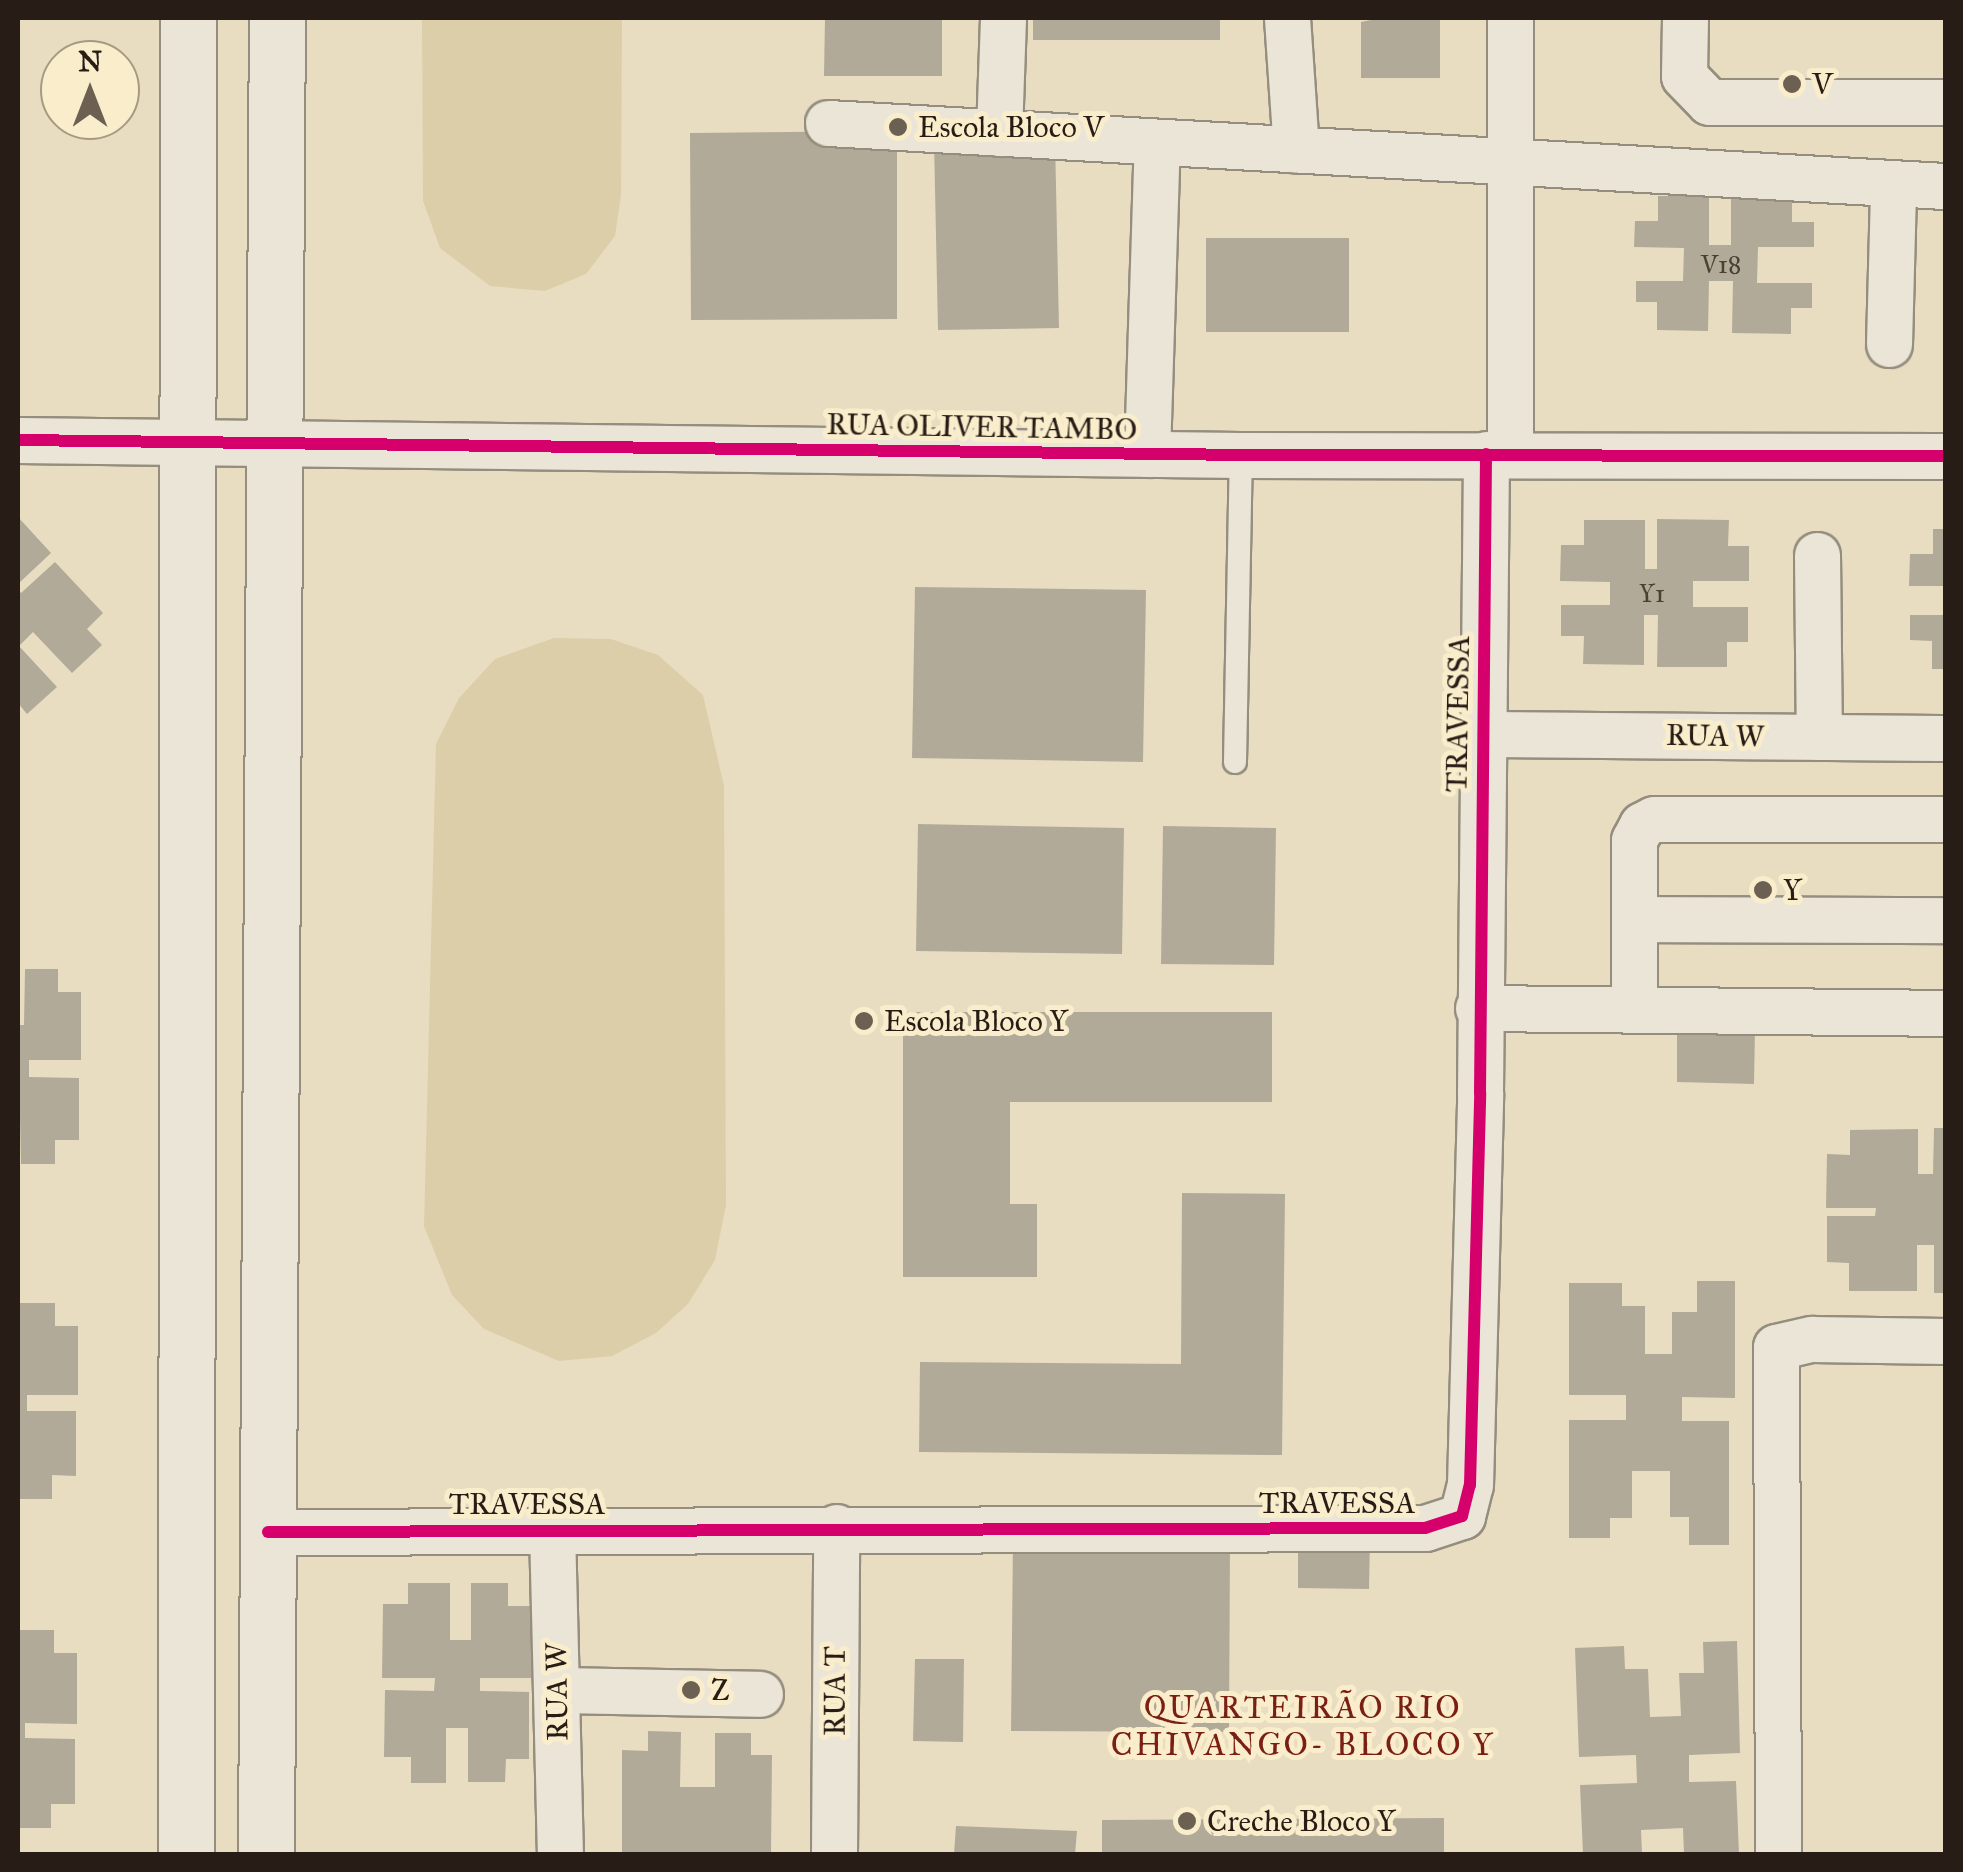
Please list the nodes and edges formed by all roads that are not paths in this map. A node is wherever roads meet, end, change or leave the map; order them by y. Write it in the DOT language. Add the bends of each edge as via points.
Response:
graph roads {
  1 [pos="188,18"];
  2 [pos="277,18"];
  3 [pos="1003,18"];
  4 [pos="1287,18"];
  5 [pos="1510,18"];
  6 [pos="1684,18"];
  7 [pos="1946,102"];
  8 [pos="828,122"];
  9 [pos="1000,132"];
  10 [pos="1157,142"];
  11 [pos="1296,150"];
  12 [pos="1511,163"];
  13 [pos="1946,186"];
  14 [pos="1892,187"];
  15 [pos="1888,344"];
  16 [pos="18,440"];
  17 [pos="188,442"];
  18 [pos="274,444"];
  19 [pos="1147,454"];
  20 [pos="1498,454"];
  21 [pos="1240,455"];
  22 [pos="1946,456"];
  23 [pos="1818,555"];
  24 [pos="1484,734"];
  25 [pos="1820,737"];
  26 [pos="1946,738"];
  27 [pos="1235,762"];
  28 [pos="1946,819"];
  29 [pos="1638,919"];
  30 [pos="1946,920"];
  31 [pos="1478,1008"];
  32 [pos="1634,1010"];
  33 [pos="1946,1013"];
  34 [pos="1946,1341"];
  35 [pos="836,1527"];
  36 [pos="552,1529"];
  37 [pos="268,1532"];
  38 [pos="557,1690"];
  39 [pos="760,1694"];
  40 [pos="186,1854"];
  41 [pos="266,1854"];
  42 [pos="560,1854"];
  43 [pos="834,1854"];
  44 [pos="1778,1854"];
  1 -- 17 [label="street"];
  2 -- 18 [label="street"];
  3 -- 9 [label="street"];
  4 -- 11 [label="street"];
  5 -- 12 [label="street, TRAVESSA"];
  6 -- 7 [label="street" via="1684,76 1708,102"];
  8 -- 9 [label="street"];
  9 -- 10 [label="street"];
  10 -- 11 [label="street"];
  10 -- 19 [label="street"];
  11 -- 12 [label="street"];
  12 -- 14 [label="street"];
  12 -- 20 [label="street, TRAVESSA"];
  13 -- 14 [label="street"];
  14 -- 15 [label="street"];
  16 -- 17 [label="street, RUA OLIVER TAMBO"];
  17 -- 18 [label="street, RUA OLIVER TAMBO"];
  17 -- 40 [label="street"];
  18 -- 19 [label="street, RUA OLIVER TAMBO"];
  18 -- 37 [label="street"];
  19 -- 21 [label="street, RUA OLIVER TAMBO"];
  20 -- 21 [label="street, RUA OLIVER TAMBO"];
  20 -- 22 [label="street, RUA OLIVER TAMBO"];
  20 -- 24 [label="street, TRAVESSA"];
  21 -- 27 [label="lane"];
  23 -- 25 [label="street"];
  24 -- 25 [label="street, RUA W"];
  24 -- 31 [label="street, TRAVESSA"];
  25 -- 26 [label="street, RUA W"];
  28 -- 29 [label="street" via="1654,819 1634,840"];
  29 -- 30 [label="street"];
  29 -- 32 [label="street"];
  31 -- 32 [label="street"];
  31 -- 35 [label="street, TRAVESSA" via="1471,1446 1462,1516 1425,1528"];
  32 -- 33 [label="street"];
  34 -- 44 [label="street" via="1812,1339 1776,1347"];
  35 -- 36 [label="street, TRAVESSA"];
  35 -- 43 [label="street, RUA T"];
  36 -- 37 [label="street, TRAVESSA"];
  36 -- 38 [label="street, RUA W"];
  37 -- 41 [label="street"];
  38 -- 39 [label="street"];
  38 -- 42 [label="street, RUA W"];
}
